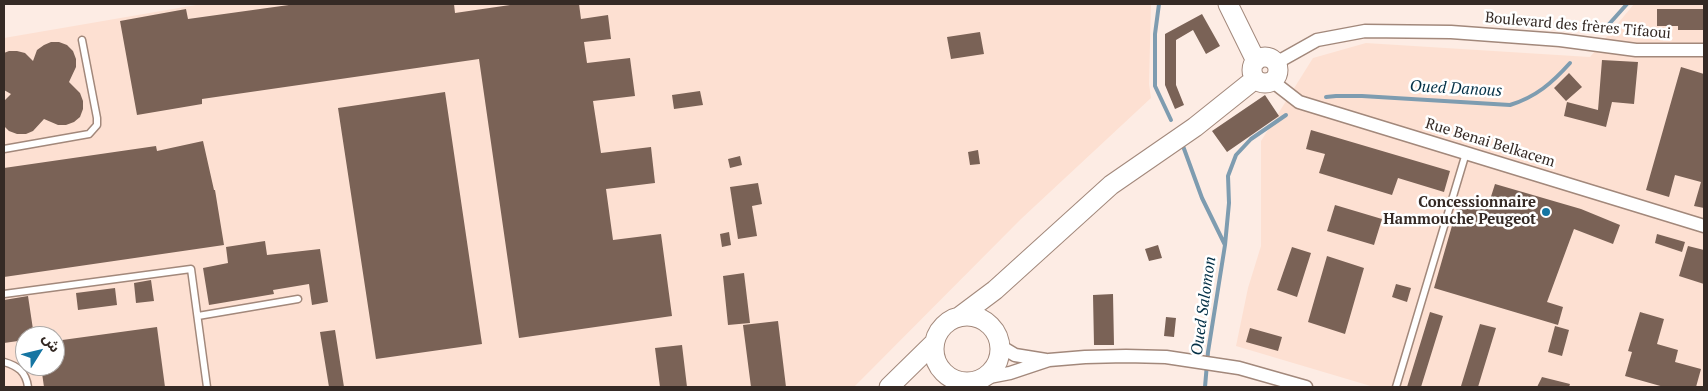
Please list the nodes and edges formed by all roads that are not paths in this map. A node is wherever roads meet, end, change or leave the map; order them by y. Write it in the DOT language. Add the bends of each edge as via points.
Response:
graph roads {
  1 [pos="1228,4"];
  2 [pos="82,40"];
  3 [pos="1704,50"];
  4 [pos="1276,63"];
  5 [pos="1261,74"];
  6 [pos="4,149"];
  7 [pos="1466,153"];
  8 [pos="1704,226"];
  9 [pos="995,290"];
  10 [pos="4,294"];
  11 [pos="298,299"];
  12 [pos="198,316"];
  13 [pos="959,317"];
  14 [pos="990,325"];
  15 [pos="935,342"];
  16 [pos="1000,346"];
  17 [pos="1049,360"];
  18 [pos="4,362"];
  19 [pos="984,378"];
  20 [pos="959,385"];
  21 [pos="28,387"];
  22 [pos="208,387"];
  23 [pos="889,387"];
  24 [pos="1306,387"];
  25 [pos="1396,387"];
  1 -- 5 [label="street"];
  2 -- 6 [label="lane" via="96,125 89,134"];
  3 -- 4 [label="street, Boulevard des frères Tifaoui" via="1636,50 1560,40 1365,30 1317,40"];
  4 -- 5 [label="street" via="1277,75"];
  5 -- 7 [label="street, Rue Benai Belkacem" via="1299,102"];
  5 -- 9 [label="street" via="1195,127 1111,185"];
  7 -- 8 [label="street, Rue Benai Belkacem"];
  7 -- 25 [label="lane"];
  9 -- 13 [label="street"];
  9 -- 14 [label="street"];
  10 -- 12 [label="lane" via="191,269"];
  11 -- 12 [label="lane"];
  12 -- 22 [label="lane"];
  13 -- 14 [label="street" via="970,316"];
  13 -- 15 [label="street" via="943,326"];
  14 -- 16 [label="street"];
  15 -- 20 [label="street" via="936,359 944,373"];
  15 -- 23 [label="street"];
  16 -- 17 [label="street" via="1015,355"];
  16 -- 19 [label="street" via="997,364"];
  17 -- 19 [label="street"];
  17 -- 24 [label="street" via="1093,356 1166,357 1239,368"];
  18 -- 21 [label="lane" via="17,366 27,378"];
  19 -- 20 [label="street"];
}
